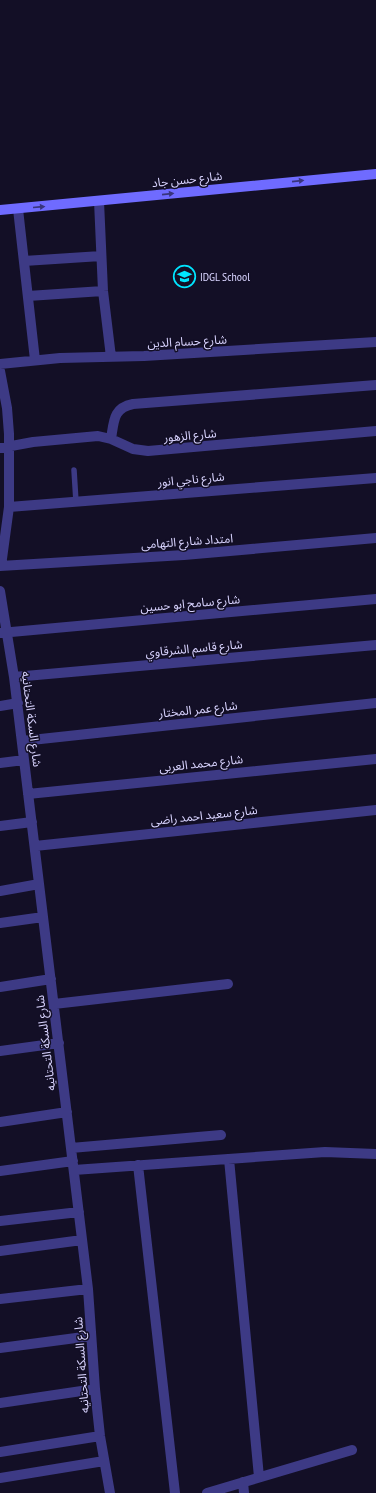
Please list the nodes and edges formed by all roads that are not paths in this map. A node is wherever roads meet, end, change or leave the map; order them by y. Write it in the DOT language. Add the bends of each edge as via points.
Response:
graph roads {
  1 [pos="376,174"];
  2 [pos="98,201"];
  3 [pos="18,209"];
  4 [pos="0,210"];
  5 [pos="100,256"];
  6 [pos="24,261"];
  7 [pos="103,291"];
  8 [pos="28,296"];
  9 [pos="376,342"];
  10 [pos="111,357"];
  11 [pos="35,360"];
  12 [pos="0,364"];
  13 [pos="0,371"];
  14 [pos="376,385"];
  15 [pos="3,409"];
  16 [pos="376,431"];
  17 [pos="111,438"];
  18 [pos="4,447"];
  19 [pos="74,470"];
  20 [pos="376,478"];
  21 [pos="76,502"];
  22 [pos="9,507"];
  23 [pos="376,538"];
  24 [pos="1,553"];
  25 [pos="0,566"];
  26 [pos="0,591"];
  27 [pos="376,599"];
  28 [pos="4,632"];
  29 [pos="376,645"];
  30 [pos="14,677"];
  31 [pos="18,703"];
  32 [pos="376,703"];
  33 [pos="0,706"];
  34 [pos="22,741"];
  35 [pos="376,759"];
  36 [pos="24,760"];
  37 [pos="0,763"];
  38 [pos="28,794"];
  39 [pos="376,810"];
  40 [pos="32,822"];
  41 [pos="0,826"];
  42 [pos="35,846"];
  43 [pos="39,884"];
  44 [pos="0,891"];
  45 [pos="43,917"];
  46 [pos="0,923"];
  47 [pos="51,979"];
  48 [pos="228,984"];
  49 [pos="0,987"];
  50 [pos="54,1004"];
  51 [pos="58,1043"];
  52 [pos="0,1051"];
  53 [pos="67,1112"];
  54 [pos="0,1122"];
  55 [pos="221,1135"];
  56 [pos="71,1148"];
  57 [pos="376,1154"];
  58 [pos="229,1159"];
  59 [pos="138,1165"];
  60 [pos="73,1166"];
  61 [pos="0,1170"];
  62 [pos="79,1212"];
  63 [pos="0,1221"];
  64 [pos="82,1240"];
  65 [pos="0,1252"];
  66 [pos="88,1288"];
  67 [pos="0,1299"];
  68 [pos="91,1336"];
  69 [pos="0,1348"];
  70 [pos="95,1390"];
  71 [pos="0,1403"];
  72 [pos="100,1436"];
  73 [pos="352,1450"];
  74 [pos="0,1452"];
  75 [pos="104,1461"];
  76 [pos="0,1478"];
  77 [pos="259,1478"];
  78 [pos="243,1482"];
  79 [pos="110,1493"];
  80 [pos="175,1493"];
  81 [pos="207,1493"];
  82 [pos="244,1493"];
  2 -- 1 [label="main road, شارع حسن جاد, one-way"];
  3 -- 2 [label="main road, شارع حسن جاد, one-way"];
  2 -- 5 [label="street"];
  3 -- 4 [label="main road, شارع حسن جاد"];
  3 -- 6 [label="street"];
  5 -- 6 [label="street"];
  5 -- 7 [label="street"];
  6 -- 8 [label="street"];
  7 -- 8 [label="street"];
  7 -- 10 [label="street"];
  8 -- 11 [label="street"];
  9 -- 10 [label="street, شارع حسام الدين"];
  10 -- 11 [label="street, شارع حسام الدين"];
  11 -- 12 [label="street, شارع حسام الدين"];
  13 -- 15 [label="street"];
  14 -- 17 [label="street" via="126,405 116,414"];
  15 -- 18 [label="street"];
  16 -- 17 [label="street, شارع الزهور" via="148,451 133,449"];
  17 -- 18 [label="street, شارع الزهور" via="98,436"];
  18 -- 22 [label="street"];
  19 -- 21 [label="lane"];
  20 -- 21 [label="street, شارع ناجي انور"];
  21 -- 22 [label="street, شارع ناجي انور"];
  22 -- 24 [label="street"];
  23 -- 25 [label="street, امتداد شارع التهامى" via="184,555"];
  24 -- 25 [label="street"];
  26 -- 28 [label="street, شارع السكة التحتانيه"];
  27 -- 28 [label="street, شارع سامح ابو حسين"];
  28 -- 30 [label="street, شارع السكة التحتانيه"];
  29 -- 30 [label="street, شارع قاسم الشرقاوي"];
  30 -- 31 [label="street, شارع السكة التحتانيه"];
  31 -- 33 [label="street"];
  31 -- 34 [label="street, شارع السكة التحتانيه"];
  32 -- 34 [label="street, شارع عمر المختار"];
  34 -- 36 [label="street, شارع السكة التحتانيه"];
  35 -- 38 [label="street, شارع محمد العربى"];
  36 -- 37 [label="street"];
  36 -- 38 [label="street, شارع السكة التحتانيه"];
  38 -- 40 [label="street, شارع السكة التحتانيه"];
  39 -- 42 [label="street, شارع سعيد احمد راضى"];
  40 -- 41 [label="street"];
  40 -- 42 [label="street, شارع السكة التحتانيه"];
  42 -- 43 [label="street, شارع السكة التحتانيه"];
  43 -- 44 [label="street"];
  43 -- 45 [label="street, شارع السكة التحتانيه"];
  45 -- 46 [label="street"];
  45 -- 47 [label="street, شارع السكة التحتانيه"];
  47 -- 49 [label="street"];
  47 -- 50 [label="street, شارع السكة التحتانيه"];
  48 -- 50 [label="street"];
  50 -- 51 [label="street, شارع السكة التحتانيه"];
  51 -- 52 [label="street"];
  51 -- 53 [label="street, شارع السكة التحتانيه"];
  53 -- 54 [label="street"];
  53 -- 56 [label="street, شارع السكة التحتانيه"];
  55 -- 56 [label="street"];
  56 -- 60 [label="street, شارع السكة التحتانيه"];
  57 -- 58 [label="street" via="332,1152"];
  58 -- 59 [label="street"];
  58 -- 77 [label="street"];
  59 -- 60 [label="street"];
  59 -- 80 [label="street"];
  60 -- 61 [label="street"];
  60 -- 62 [label="street, شارع السكة التحتانيه"];
  62 -- 63 [label="street"];
  62 -- 64 [label="street, شارع السكة التحتانيه"];
  64 -- 65 [label="street"];
  64 -- 66 [label="street, شارع السكة التحتانيه"];
  66 -- 67 [label="street"];
  66 -- 68 [label="street, شارع السكة التحتانيه"];
  68 -- 69 [label="street"];
  68 -- 70 [label="street, شارع السكة التحتانيه"];
  70 -- 71 [label="street"];
  70 -- 72 [label="street, شارع السكة التحتانيه"];
  72 -- 74 [label="street"];
  72 -- 75 [label="street, شارع السكة التحتانيه"];
  73 -- 77 [label="street"];
  75 -- 76 [label="street"];
  75 -- 79 [label="street, شارع السكة التحتانيه"];
  77 -- 78 [label="street"];
  78 -- 81 [label="street"];
  78 -- 82 [label="street"];
}
